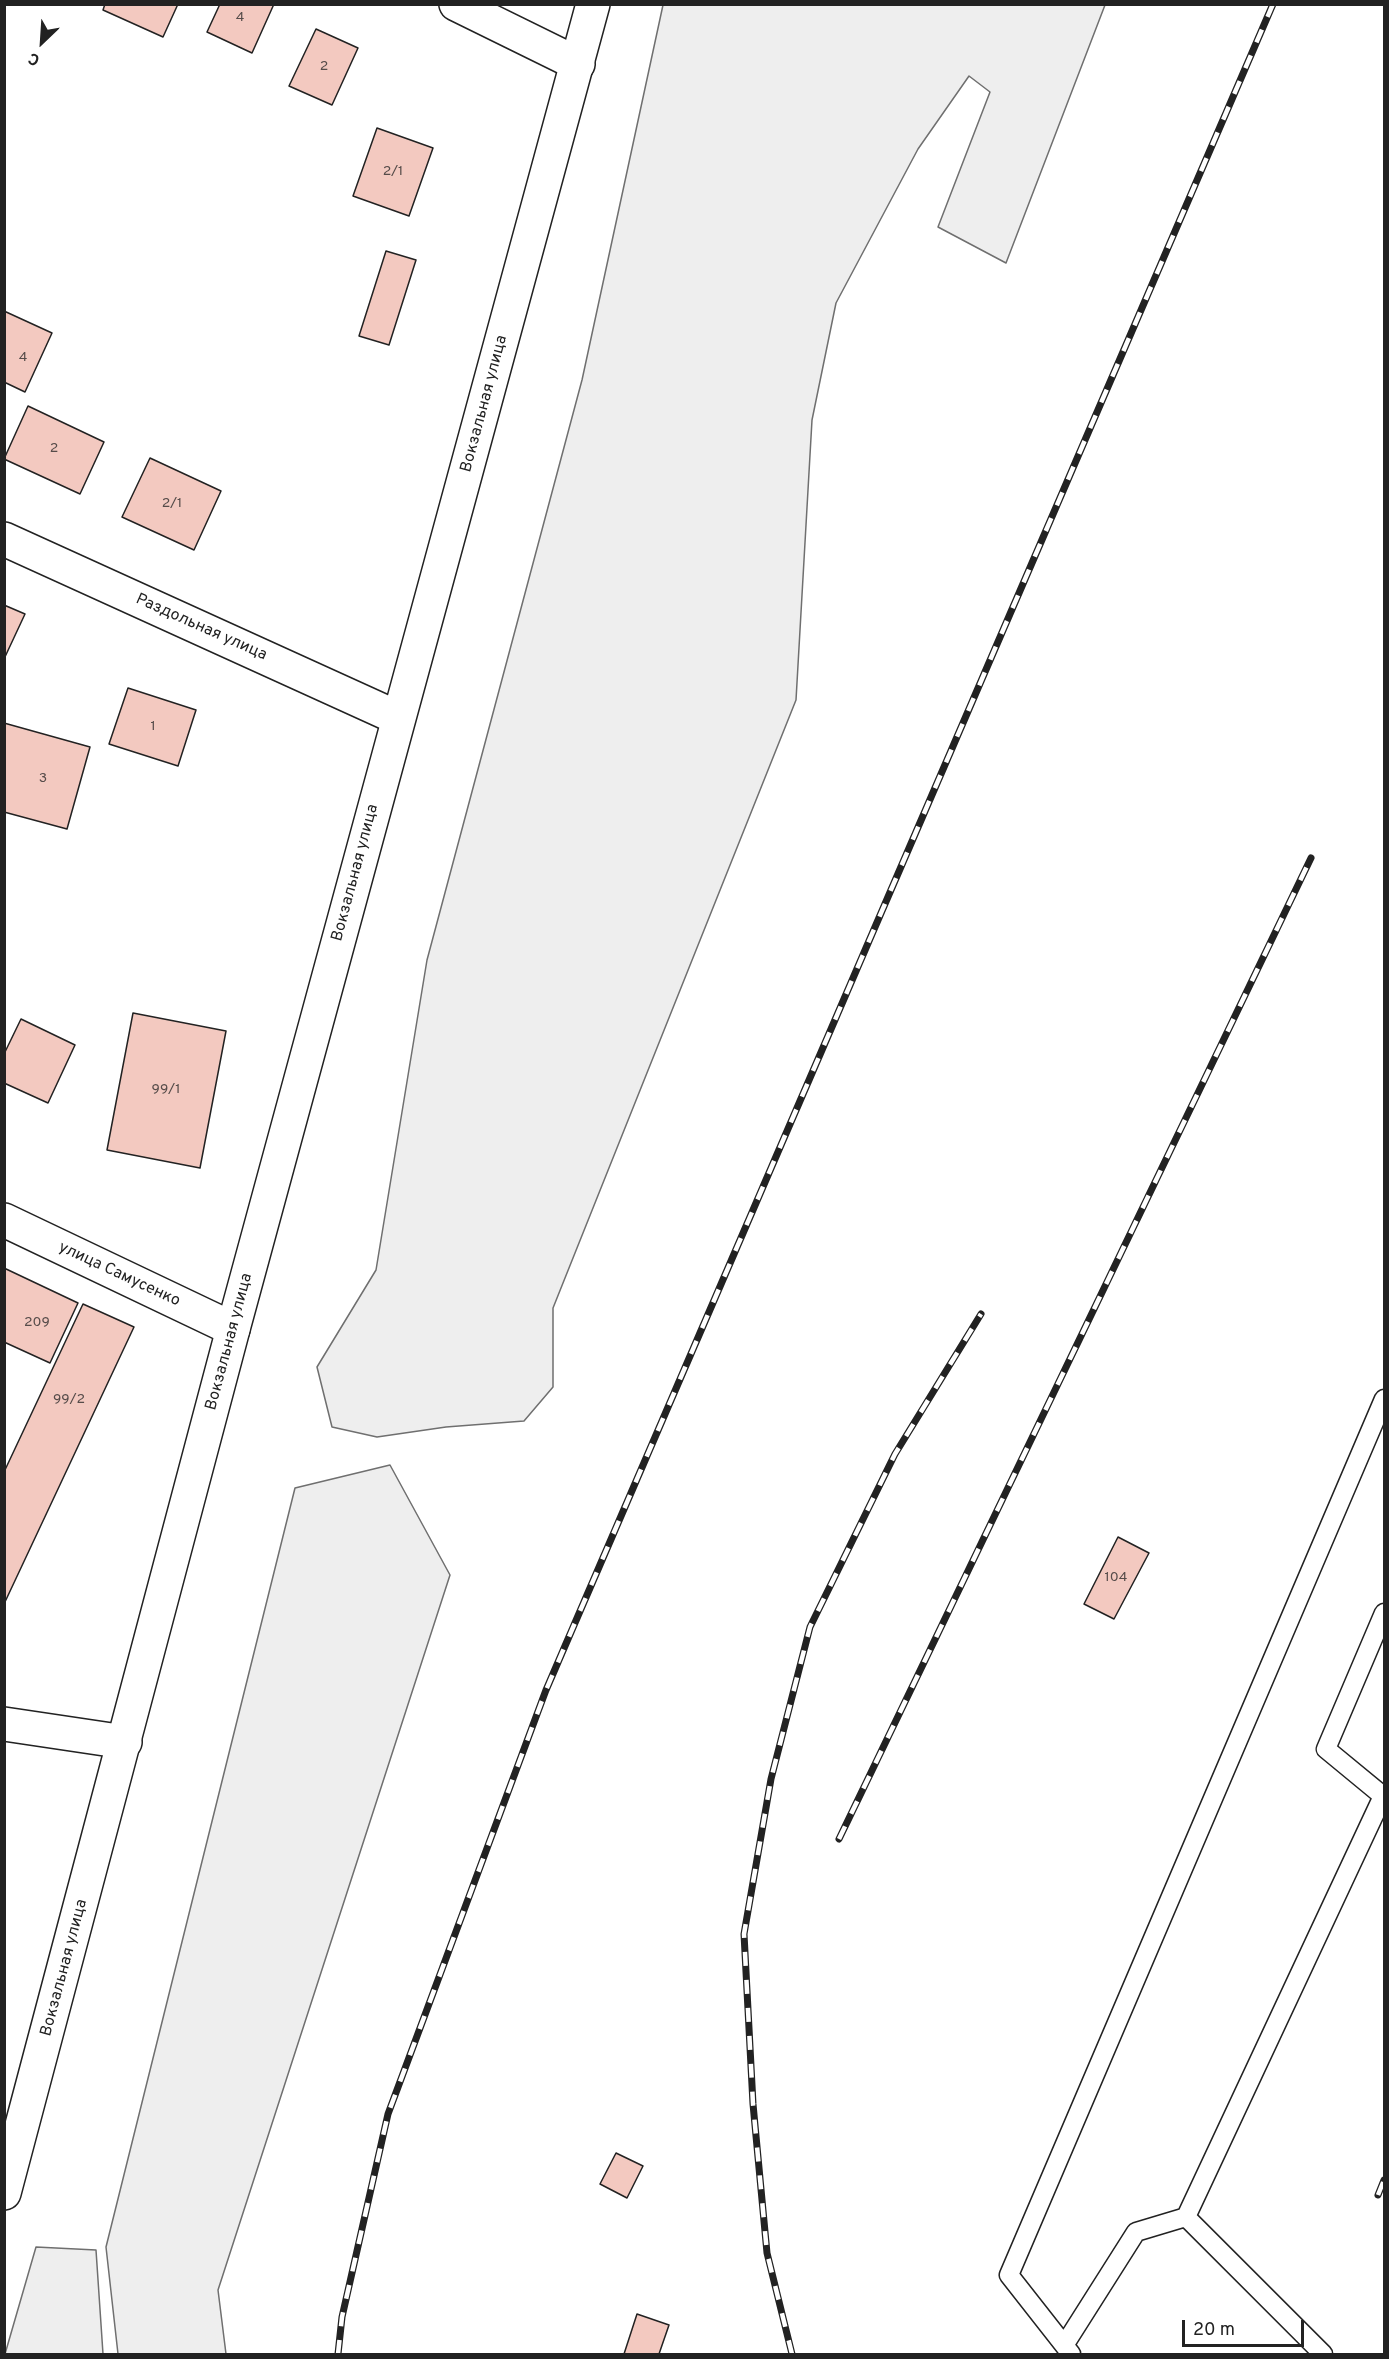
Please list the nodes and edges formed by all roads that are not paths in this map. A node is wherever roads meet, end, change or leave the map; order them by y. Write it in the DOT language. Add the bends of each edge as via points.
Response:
graph roads {
  1 [pos="456,4"];
  2 [pos="593,4"];
  3 [pos="578,64"];
  4 [pos="4,539"];
  5 [pos="398,718"];
  6 [pos="4,1221"];
  7 [pos="233,1329"];
  8 [pos="1384,1399"];
  9 [pos="1384,1613"];
  10 [pos="4,1724"];
  11 [pos="125,1742"];
  12 [pos="4,2193"];
  13 [pos="1186,2217"];
  14 [pos="1068,2349"];
  15 [pos="1323,2355"];
  1 -- 3 [label="main road"];
  2 -- 3 [label="main road, Вокзальная улица"];
  3 -- 5 [label="main road, Вокзальная улица"];
  4 -- 5 [label="main road, Раздольная улица"];
  5 -- 7 [label="main road, Вокзальная улица"];
  6 -- 7 [label="main road, улица Самусенко"];
  7 -- 11 [label="main road, Вокзальная улица"];
  8 -- 14 [label="lane" via="1010,2275"];
  9 -- 13 [label="lane" via="1326,1749 1383,1796"];
  10 -- 11 [label="main road"];
  11 -- 12 [label="main road, Вокзальная улица"];
  13 -- 14 [label="lane" via="1136,2232"];
  13 -- 15 [label="lane"];
}
